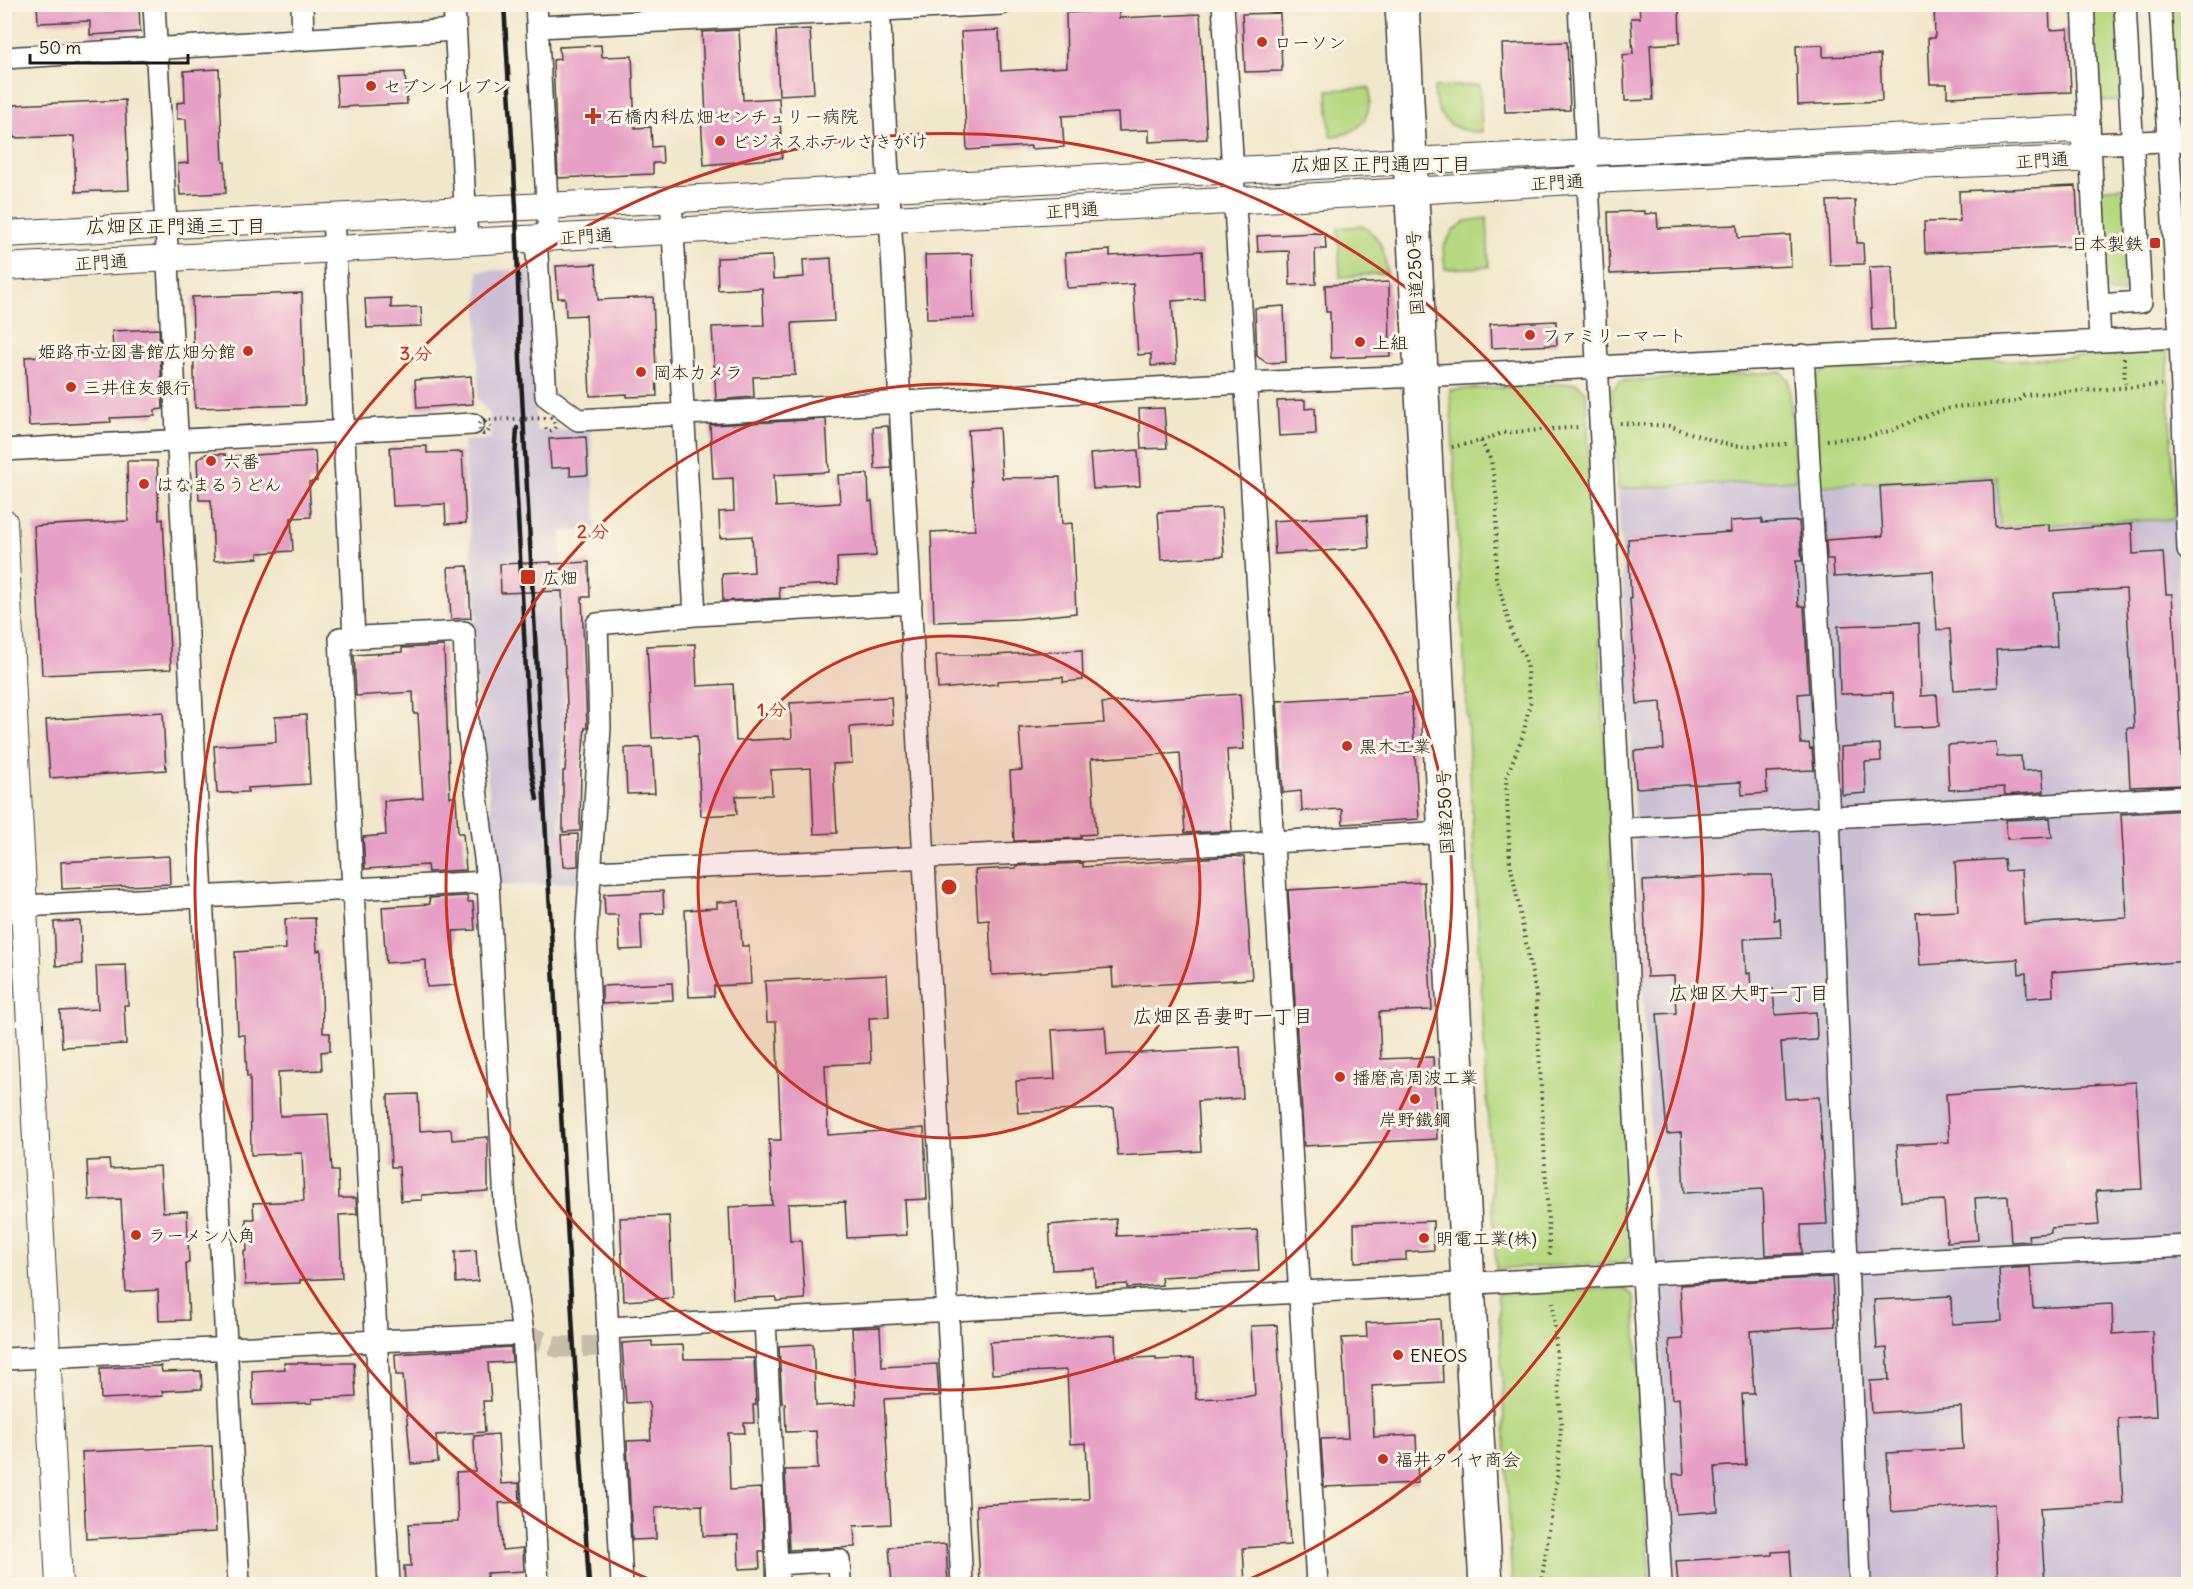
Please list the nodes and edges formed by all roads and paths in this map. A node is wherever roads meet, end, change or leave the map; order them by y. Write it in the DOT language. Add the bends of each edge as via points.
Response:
graph roads {
  1 [pos="154,4"];
  2 [pos="302,4"];
  3 [pos="454,4"];
  4 [pos="536,4"];
  5 [pos="1002,4"];
  6 [pos="1223,4"];
  7 [pos="1402,4"];
  8 [pos="1579,4"];
  9 [pos="2083,4"];
  10 [pos="2125,4"];
  11 [pos="2160,4"];
  12 [pos="880,8"];
  13 [pos="538,27"];
  14 [pos="455,30"];
  15 [pos="303,39"];
  16 [pos="157,48"];
  17 [pos="4,58"];
  18 [pos="2188,140"];
  19 [pos="2167,141"];
  20 [pos="2133,142"];
  21 [pos="2090,144"];
  22 [pos="1587,152"];
  23 [pos="1232,170"];
  24 [pos="1410,176"];
  25 [pos="1588,180"];
  26 [pos="889,188"];
  27 [pos="671,199"];
  28 [pos="1234,201"];
  29 [pos="547,206"];
  30 [pos="465,210"];
  31 [pos="333,217"];
  32 [pos="891,219"];
  33 [pos="166,226"];
  34 [pos="673,231"];
  35 [pos="4,234"];
  36 [pos="542,238"];
  37 [pos="467,242"];
  38 [pos="335,249"];
  39 [pos="168,258"];
  40 [pos="4,267"];
  41 [pos="2098,305"];
  42 [pos="2180,337"];
  43 [pos="2124,339"];
  44 [pos="2100,341"];
  45 [pos="1803,355"];
  46 [pos="1598,366"];
  47 [pos="1422,376"];
  48 [pos="1245,383"];
  49 [pos="2125,387"];
  50 [pos="900,403"];
  51 [pos="684,414"];
  52 [pos="479,423"];
  53 [pos="544,424"];
  54 [pos="345,432"];
  55 [pos="177,441"];
  56 [pos="1481,441"];
  57 [pos="4,450"];
  58 [pos="4,522"];
  59 [pos="2188,550"];
  60 [pos="911,603"];
  61 [pos="695,615"];
  62 [pos="354,637"];
  63 [pos="2188,797"];
  64 [pos="1829,817"];
  65 [pos="1621,829"];
  66 [pos="1446,832"];
  67 [pos="1272,842"];
  68 [pos="924,857"];
  69 [pos="592,872"];
  70 [pos="488,882"];
  71 [pos="351,889"];
  72 [pos="202,897"];
  73 [pos="14,906"];
  74 [pos="2188,1246"];
  75 [pos="1849,1264"];
  76 [pos="1643,1275"];
  77 [pos="1551,1280"];
  78 [pos="1468,1285"];
  79 [pos="1299,1293"];
  80 [pos="948,1311"];
  81 [pos="765,1320"];
  82 [pos="607,1328"];
  83 [pos="523,1334"];
  84 [pos="376,1341"];
  85 [pos="226,1349"];
  86 [pos="46,1356"];
  87 [pos="4,1359"];
  88 [pos="778,1574"];
  89 [pos="59,1584"];
  90 [pos="239,1584"];
  91 [pos="389,1584"];
  92 [pos="538,1584"];
  93 [pos="622,1584"];
  94 [pos="840,1584"];
  95 [pos="962,1584"];
  96 [pos="1317,1584"];
  97 [pos="1486,1584"];
  98 [pos="1541,1584"];
  99 [pos="1661,1584"];
  100 [pos="1860,1584"];
  1 -- 16 [label="street"];
  2 -- 15 [label="street"];
  3 -- 14 [label="street"];
  4 -- 13 [label="street"];
  5 -- 12 [label="street"];
  6 -- 23 [label="street"];
  7 -- 24 [label="highway, 国道250号"];
  8 -- 22 [label="street"];
  9 -- 21 [label="street"];
  10 -- 20 [label="street"];
  11 -- 19 [label="street"];
  12 -- 13 [label="street"];
  12 -- 26 [label="street"];
  13 -- 29 [label="street"];
  14 -- 15 [label="street"];
  14 -- 30 [label="street"];
  15 -- 16 [label="street"];
  16 -- 17 [label="street"];
  16 -- 33 [label="street"];
  18 -- 19 [label="street"];
  19 -- 20 [label="street"];
  19 -- 42 [label="street"];
  20 -- 21 [label="street"];
  20 -- 41 [label="street" via="2141,302"];
  21 -- 22 [label="street, 正門通" via="2076,129"];
  21 -- 25 [label="street, 正門通" via="2077,159"];
  21 -- 41 [label="street"];
  22 -- 24 [label="street, 正門通"];
  22 -- 25 [label="street"];
  23 -- 24 [label="street, 正門通"];
  23 -- 26 [label="street, 正門通"];
  23 -- 28 [label="street"];
  24 -- 25 [label="street, 正門通"];
  24 -- 28 [label="street, 正門通"];
  24 -- 47 [label="highway, 国道250号"];
  25 -- 46 [label="street"];
  26 -- 27 [label="street, 正門通"];
  26 -- 32 [label="street"];
  27 -- 29 [label="street, 正門通"];
  27 -- 34 [label="street"];
  28 -- 32 [label="street, 正門通"];
  28 -- 48 [label="street"];
  29 -- 30 [label="street, 正門通"];
  29 -- 36 [label="street"];
  30 -- 31 [label="street, 正門通"];
  30 -- 37 [label="street"];
  31 -- 33 [label="street, 正門通"];
  31 -- 38 [label="street"];
  32 -- 34 [label="street, 正門通"];
  32 -- 50 [label="street"];
  33 -- 35 [label="street, 正門通"];
  33 -- 39 [label="street"];
  34 -- 36 [label="street, 正門通"];
  34 -- 51 [label="street"];
  36 -- 37 [label="street, 正門通"];
  36 -- 51 [label="street" via="546,396 578,420"];
  37 -- 38 [label="street, 正門通"];
  38 -- 39 [label="street, 正門通"];
  38 -- 54 [label="street"];
  39 -- 40 [label="street, 正門通"];
  39 -- 55 [label="street"];
  41 -- 44 [label="street"];
  42 -- 43 [label="street"];
  42 -- 59 [label="street"];
  43 -- 44 [label="street"];
  43 -- 49 [label="path"];
  44 -- 45 [label="street"];
  45 -- 46 [label="street"];
  45 -- 64 [label="street"];
  46 -- 47 [label="street"];
  46 -- 65 [label="street"];
  47 -- 48 [label="street"];
  47 -- 66 [label="highway, 国道250号"];
  48 -- 50 [label="street"];
  48 -- 67 [label="street"];
  50 -- 51 [label="street"];
  50 -- 60 [label="street"];
  51 -- 61 [label="street"];
  52 -- 53 [label="path, bridge" via="491,427 483,434 479,428 480,423 485,420 551,418 555,430 546,429"];
  52 -- 54 [label="street"];
  54 -- 55 [label="street"];
  54 -- 62 [label="street"];
  55 -- 57 [label="street"];
  55 -- 72 [label="street"];
  56 -- 77 [label="path" via="1491,460 1497,500 1496,577 1514,636 1526,660 1530,703 1523,735 1506,778 1510,862 1536,994"];
  58 -- 73 [label="street"];
  60 -- 61 [label="street"];
  60 -- 68 [label="street"];
  61 -- 69 [label="street" via="597,624 600,728"];
  62 -- 70 [label="street" via="464,632 468,727"];
  62 -- 71 [label="street" via="340,638"];
  63 -- 64 [label="street"];
  64 -- 65 [label="street"];
  64 -- 75 [label="street"];
  65 -- 76 [label="street"];
  66 -- 67 [label="street"];
  66 -- 78 [label="highway, 国道250号"];
  67 -- 68 [label="street"];
  67 -- 79 [label="street"];
  68 -- 69 [label="street"];
  68 -- 80 [label="street"];
  69 -- 82 [label="street" via="586,937"];
  70 -- 71 [label="street"];
  70 -- 83 [label="street" via="505,1204"];
  71 -- 72 [label="street"];
  71 -- 84 [label="street"];
  72 -- 73 [label="street"];
  72 -- 85 [label="street"];
  73 -- 86 [label="street"];
  74 -- 75 [label="street"];
  75 -- 76 [label="street"];
  75 -- 100 [label="street"];
  76 -- 77 [label="street"];
  76 -- 99 [label="street"];
  77 -- 78 [label="street"];
  77 -- 98 [label="path" via="1561,1424"];
  78 -- 79 [label="street"];
  78 -- 97 [label="highway, 国道250号"];
  79 -- 80 [label="street"];
  79 -- 96 [label="street"];
  80 -- 81 [label="street"];
  80 -- 95 [label="street"];
  81 -- 82 [label="street"];
  81 -- 88 [label="street"];
  82 -- 93 [label="street"];
  83 -- 84 [label="street"];
  83 -- 92 [label="street"];
  84 -- 85 [label="street"];
  84 -- 91 [label="street"];
  85 -- 86 [label="street"];
  85 -- 90 [label="street"];
  86 -- 87 [label="street"];
  86 -- 89 [label="street"];
  88 -- 94 [label="street" via="839,1560"];
}
